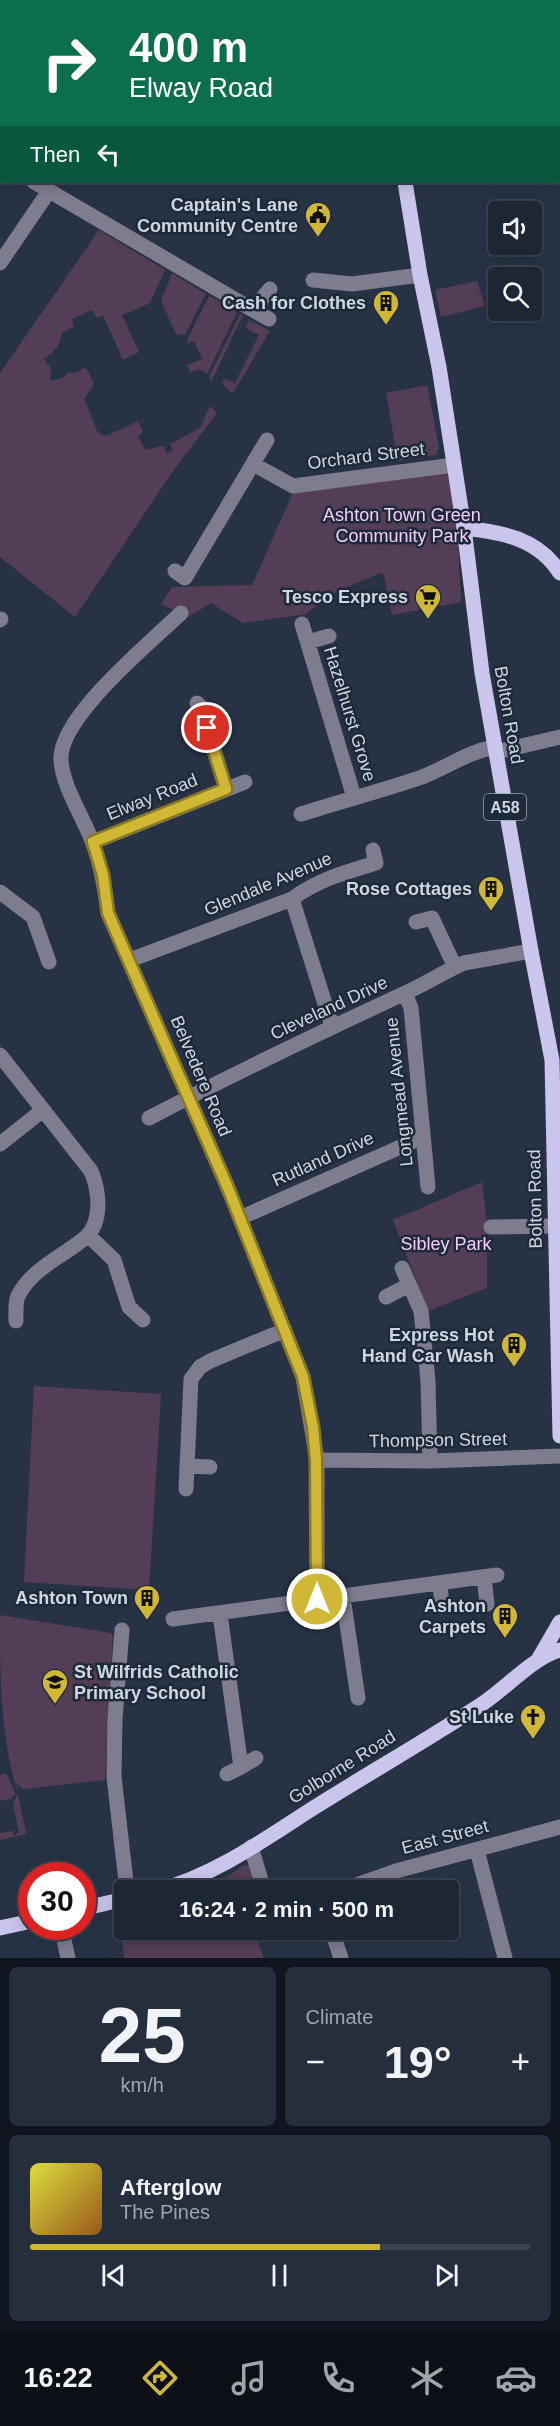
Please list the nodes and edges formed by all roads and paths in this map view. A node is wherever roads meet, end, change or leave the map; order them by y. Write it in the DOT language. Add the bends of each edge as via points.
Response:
graph roads {
  1 [pos="36,183"];
  2 [pos="405,183"];
  3 [pos="49,191"];
  4 [pos="0,263"];
  5 [pos="420,275"];
  6 [pos="313,280"];
  7 [pos="270,289"];
  8 [pos="253,310"];
  9 [pos="269,319"];
  10 [pos="267,440"];
  11 [pos="253,464"];
  12 [pos="454,465"];
  13 [pos="464,528"];
  14 [pos="560,573"];
  15 [pos="184,578"];
  16 [pos="181,613"];
  17 [pos="302,624"];
  18 [pos="329,636"];
  19 [pos="308,642"];
  20 [pos="196,703"];
  21 [pos="560,737"];
  22 [pos="495,749"];
  23 [pos="245,782"];
  24 [pos="226,789"];
  25 [pos="354,797"];
  26 [pos="301,814"];
  27 [pos="93,842"];
  28 [pos="374,850"];
  29 [pos="0,892"];
  30 [pos="292,899"];
  31 [pos="416,922"];
  32 [pos="531,951"];
  33 [pos="130,960"];
  34 [pos="49,962"];
  35 [pos="455,967"];
  36 [pos="405,993"];
  37 [pos="332,1026"];
  38 [pos="554,1036"];
  39 [pos="0,1055"];
  40 [pos="189,1097"];
  41 [pos="43,1110"];
  42 [pos="149,1118"];
  43 [pos="423,1137"];
  44 [pos="0,1144"];
  45 [pos="428,1187"];
  46 [pos="240,1218"];
  47 [pos="491,1227"];
  48 [pos="554,1227"];
  49 [pos="88,1236"];
  50 [pos="402,1268"];
  51 [pos="409,1285"];
  52 [pos="386,1297"];
  53 [pos="143,1320"];
  54 [pos="16,1321"];
  55 [pos="285,1330"];
  56 [pos="560,1436"];
  57 [pos="560,1456"];
  58 [pos="316,1460"];
  59 [pos="430,1461"];
  60 [pos="187,1466"];
  61 [pos="210,1467"];
  62 [pos="186,1489"];
  63 [pos="440,1584"];
  64 [pos="343,1597"];
  65 [pos="317,1599"];
  66 [pos="487,1604"];
  67 [pos="442,1607"];
  68 [pos="220,1614"];
  69 [pos="173,1619"];
  70 [pos="560,1622"];
  71 [pos="122,1630"];
  72 [pos="560,1650"];
  73 [pos="536,1662"];
  74 [pos="358,1698"];
  75 [pos="256,1758"];
  76 [pos="560,1827"];
  77 [pos="251,1847"];
  78 [pos="477,1850"];
  79 [pos="126,1880"];
  80 [pos="187,1880"];
  81 [pos="261,1880"];
  82 [pos="369,1880"];
  83 [pos="114,1901"];
  84 [pos="96,1906"];
  85 [pos="18,1924"];
  86 [pos="0,1928"];
  87 [pos="64,1940"];
  88 [pos="335,1940"];
  89 [pos="68,1958"];
  90 [pos="341,1958"];
  91 [pos="505,1958"];
  1 -- 3 [label="street"];
  2 -- 5 [label="main road, Bolton Road / A58"];
  3 -- 4 [label="street"];
  3 -- 8 [label="street"];
  5 -- 6 [label="street" via="352,284"];
  5 -- 12 [label="main road, Bolton Road / A58"];
  7 -- 8 [label="street"];
  8 -- 9 [label="street"];
  10 -- 11 [label="street"];
  11 -- 12 [label="street, Orchard Street" via="293,486"];
  11 -- 15 [label="street"];
  12 -- 13 [label="main road, Bolton Road / A58"];
  13 -- 14 [label="main road" via="504,533 523,541 553,562"];
  13 -- 22 [label="main road, Bolton Road / A58"];
  16 -- 27 [label="street, Belvedere Road" via="86,706 63,742 61,760 67,781"];
  17 -- 19 [label="street, Hazelhurst Grove"];
  18 -- 19 [label="street, Hazelhurst Grove"];
  19 -- 25 [label="street, Hazelhurst Grove"];
  20 -- 24 [label="street, Elway Road" via="204,710"];
  21 -- 22 [label="street, Hazelhurst Grove"];
  22 -- 25 [label="street, Hazelhurst Grove" via="476,751 425,776"];
  22 -- 32 [label="main road, Bolton Road / A58"];
  23 -- 24 [label="street, Elway Road"];
  24 -- 27 [label="street, Elway Road"];
  25 -- 26 [label="street, Hazelhurst Grove"];
  27 -- 33 [label="street, Belvedere Road" via="108,913"];
  28 -- 30 [label="street, Glendale Avenue" via="376,863 335,875"];
  29 -- 34 [label="street" via="41,921"];
  30 -- 33 [label="street, Glendale Avenue"];
  30 -- 37 [label="street"];
  31 -- 35 [label="street" via="437,916"];
  32 -- 35 [label="street, Cleveland Drive"];
  32 -- 38 [label="main road, Bolton Road / A58"];
  33 -- 40 [label="street, Belvedere Road"];
  35 -- 36 [label="street, Cleveland Drive"];
  36 -- 37 [label="street, Cleveland Drive"];
  36 -- 43 [label="street, Longmead Avenue" via="411,1008"];
  37 -- 40 [label="street, Cleveland Drive"];
  38 -- 48 [label="main road, Bolton Road / A58"];
  39 -- 41 [label="street"];
  40 -- 42 [label="street, Cleveland Drive"];
  40 -- 46 [label="street, Belvedere Road"];
  41 -- 44 [label="street"];
  41 -- 49 [label="street" via="91,1171 98,1186 99,1202"];
  43 -- 45 [label="street, Longmead Avenue"];
  43 -- 46 [label="street, Rutland Drive"];
  46 -- 55 [label="street, Belvedere Road"];
  47 -- 48 [label="street"];
  48 -- 56 [label="main road, Bolton Road / A58"];
  49 -- 53 [label="street" via="114,1260 124,1310"];
  49 -- 54 [label="street" via="44,1265 18,1295"];
  50 -- 51 [label="street"];
  51 -- 52 [label="street"];
  51 -- 59 [label="street" via="421,1311"];
  55 -- 58 [label="street, Belvedere Road" via="303,1377"];
  55 -- 60 [label="street" via="210,1361 191,1379"];
  57 -- 59 [label="street, Thompson Street"];
  58 -- 59 [label="street, Thompson Street"];
  58 -- 65 [label="street, Belvedere Road"];
  60 -- 61 [label="street"];
  60 -- 62 [label="street"];
  63 -- 64 [label="street"];
  63 -- 66 [label="street" via="490,1576"];
  63 -- 67 [label="street"];
  64 -- 65 [label="street"];
  64 -- 74 [label="street"];
  65 -- 68 [label="street"];
  68 -- 69 [label="street"];
  68 -- 75 [label="street" via="234,1770"];
  70 -- 73 [label="main road, Golborne Road"];
  71 -- 79 [label="street" via="114,1777"];
  72 -- 73 [label="main road, Golborne Road"];
  73 -- 77 [label="main road, Golborne Road" via="484,1702"];
  76 -- 78 [label="street, East Street"];
  77 -- 80 [label="main road, Golborne Road"];
  77 -- 81 [label="street"];
  78 -- 82 [label="street, East Street"];
  78 -- 91 [label="street"];
  83 -- 84 [label="main road"];
  85 -- 86 [label="main road"];
  87 -- 89 [label="street"];
  88 -- 90 [label="street"];
}
